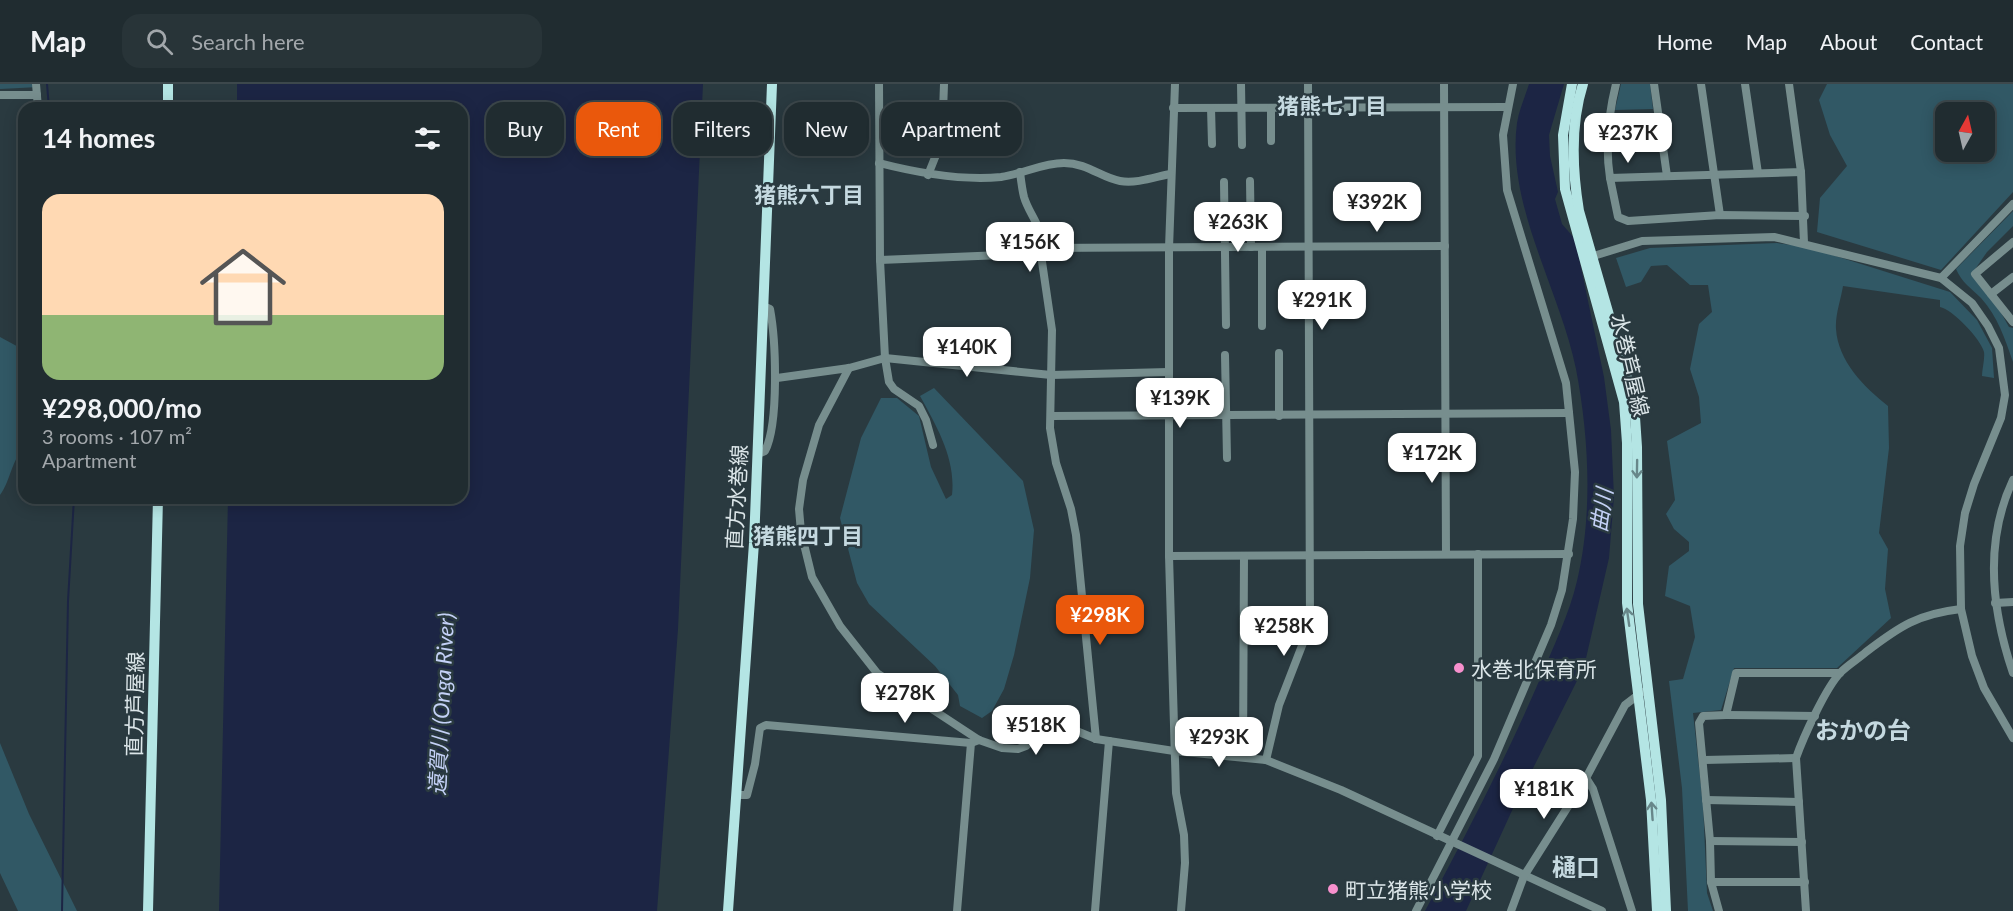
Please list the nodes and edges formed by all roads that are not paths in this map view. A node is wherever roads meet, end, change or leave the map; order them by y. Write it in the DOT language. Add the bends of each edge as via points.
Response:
graph roads {
  1 [pos="36,84"];
  2 [pos="168,84"];
  3 [pos="772,84"];
  4 [pos="879,84"];
  5 [pos="944,84"];
  6 [pos="1175,84"];
  7 [pos="1241,84"];
  8 [pos="1308,84"];
  9 [pos="1444,84"];
  10 [pos="1513,84"];
  11 [pos="1572,84"];
  12 [pos="1583,84"];
  13 [pos="1616,84"];
  14 [pos="1654,84"];
  15 [pos="1701,84"];
  16 [pos="1745,84"];
  17 [pos="1789,84"];
  18 [pos="0,95"];
  19 [pos="37,95"];
  20 [pos="38,102"];
  21 [pos="168,102"];
  22 [pos="1507,107"];
  23 [pos="1173,108"];
  24 [pos="1212,108"];
  25 [pos="1241,108"];
  26 [pos="1271,108"];
  27 [pos="1308,108"];
  28 [pos="1444,108"];
  29 [pos="1271,141"];
  30 [pos="1212,144"];
  31 [pos="1242,145"];
  32 [pos="879,163"];
  33 [pos="1020,172"];
  34 [pos="1801,172"];
  35 [pos="1758,173"];
  36 [pos="1170,174"];
  37 [pos="1713,174"];
  38 [pos="928,175"];
  39 [pos="1667,176"];
  40 [pos="1610,178"];
  41 [pos="1250,181"];
  42 [pos="1224,182"];
  43 [pos="2013,204"];
  44 [pos="1720,214"];
  45 [pos="1805,216"];
  46 [pos="2013,242"];
  47 [pos="1804,243"];
  48 [pos="1445,246"];
  49 [pos="1225,247"];
  50 [pos="1251,247"];
  51 [pos="1262,247"];
  52 [pos="1309,247"];
  53 [pos="1040,248"];
  54 [pos="1169,248"];
  55 [pos="1588,257"];
  56 [pos="880,260"];
  57 [pos="2013,277"];
  58 [pos="1941,278"];
  59 [pos="1991,294"];
  60 [pos="763,306"];
  61 [pos="2013,322"];
  62 [pos="1226,325"];
  63 [pos="1262,326"];
  64 [pos="1278,353"];
  65 [pos="1225,355"];
  66 [pos="885,358"];
  67 [pos="849,368"];
  68 [pos="1168,372"];
  69 [pos="1051,375"];
  70 [pos="777,378"];
  71 [pos="2009,395"];
  72 [pos="1569,413"];
  73 [pos="1444,415"];
  74 [pos="1051,416"];
  75 [pos="1169,416"];
  76 [pos="1226,416"];
  77 [pos="1279,416"];
  78 [pos="1310,416"];
  79 [pos="933,445"];
  80 [pos="758,454"];
  81 [pos="1227,458"];
  82 [pos="2013,480"];
  83 [pos="158,504"];
  84 [pos="1446,554"];
  85 [pos="1478,554"];
  86 [pos="1569,554"];
  87 [pos="1311,555"];
  88 [pos="1169,556"];
  89 [pos="1244,556"];
  90 [pos="2013,602"];
  91 [pos="1995,603"];
  92 [pos="1961,609"];
  93 [pos="1840,673"];
  94 [pos="2013,673"];
  95 [pos="1643,692"];
  96 [pos="1726,715"];
  97 [pos="1815,716"];
  98 [pos="2013,738"];
  99 [pos="1096,739"];
  100 [pos="975,741"];
  101 [pos="1109,741"];
  102 [pos="1174,751"];
  103 [pos="1243,757"];
  104 [pos="1796,758"];
  105 [pos="1266,759"];
  106 [pos="1704,760"];
  107 [pos="1586,778"];
  108 [pos="738,795"];
  109 [pos="1706,800"];
  110 [pos="1798,801"];
  111 [pos="1437,836"];
  112 [pos="1451,841"];
  113 [pos="1710,841"];
  114 [pos="1802,842"];
  115 [pos="1524,876"];
  116 [pos="1710,882"];
  117 [pos="1805,882"];
  118 [pos="148,911"];
  119 [pos="728,911"];
  120 [pos="957,911"];
  121 [pos="1095,911"];
  122 [pos="1181,911"];
  123 [pos="1416,911"];
  124 [pos="1511,911"];
  125 [pos="1602,911"];
  126 [pos="1632,911"];
  127 [pos="1657,911"];
  128 [pos="1666,911"];
  129 [pos="1719,911"];
  130 [pos="1806,911"];
  1 -- 19 [label="street"];
  2 -- 21 [label="main road"];
  3 -- 60 [label="main road, 直方水巻線"];
  4 -- 32 [label="street"];
  5 -- 38 [label="street" via="942,140"];
  6 -- 23 [label="street"];
  7 -- 25 [label="street"];
  8 -- 27 [label="street"];
  9 -- 28 [label="street"];
  10 -- 22 [label="street"];
  11 -- 55 [label="main road, 水巻芦屋線" via="1562,162 1567,200"];
  12 -- 55 [label="main road, 水巻芦屋線" via="1573,136 1579,210"];
  13 -- 40 [label="street" via="1606,153"];
  14 -- 39 [label="street"];
  15 -- 37 [label="street"];
  16 -- 35 [label="street"];
  17 -- 34 [label="street"];
  18 -- 19 [label="street"];
  19 -- 20 [label="street"];
  22 -- 28 [label="street"];
  22 -- 72 [label="street" via="1503,135 1507,190 1566,383"];
  23 -- 24 [label="street"];
  23 -- 36 [label="street"];
  24 -- 25 [label="street"];
  24 -- 30 [label="street"];
  25 -- 26 [label="street"];
  25 -- 31 [label="street"];
  26 -- 27 [label="street"];
  26 -- 29 [label="street"];
  27 -- 28 [label="street"];
  27 -- 52 [label="street"];
  28 -- 48 [label="street"];
  32 -- 38 [label="street"];
  32 -- 56 [label="street"];
  33 -- 36 [label="street" via="1067,163 1118,181"];
  33 -- 38 [label="street" via="1001,177"];
  33 -- 53 [label="street" via="1024,199 1042,240"];
  34 -- 35 [label="street"];
  34 -- 45 [label="street"];
  35 -- 37 [label="street"];
  36 -- 54 [label="street"];
  37 -- 39 [label="street"];
  37 -- 44 [label="street"];
  39 -- 40 [label="street"];
  40 -- 44 [label="street" via="1618,217 1628,221"];
  41 -- 50 [label="street"];
  42 -- 49 [label="street"];
  43 -- 58 [label="street"];
  44 -- 45 [label="street"];
  45 -- 47 [label="street"];
  46 -- 59 [label="street" via="1975,274"];
  47 -- 55 [label="street" via="1774,237 1642,241"];
  47 -- 58 [label="street"];
  48 -- 52 [label="street"];
  48 -- 73 [label="street"];
  49 -- 50 [label="street"];
  49 -- 54 [label="street"];
  49 -- 62 [label="street"];
  50 -- 51 [label="street"];
  51 -- 52 [label="street"];
  51 -- 63 [label="street"];
  52 -- 78 [label="street"];
  53 -- 54 [label="street"];
  53 -- 56 [label="street" via="1002,255"];
  53 -- 69 [label="street" via="1052,330"];
  54 -- 68 [label="street"];
  55 -- 95 [label="main road, 水巻芦屋線" via="1624,402 1627,603"];
  56 -- 66 [label="street"];
  57 -- 59 [label="street"];
  58 -- 71 [label="street" via="1972,303 1988,326 1999,348"];
  59 -- 61 [label="street"];
  60 -- 70 [label="street" via="770,309 773,323"];
  60 -- 80 [label="main road, 直方水巻線"];
  64 -- 77 [label="street"];
  65 -- 76 [label="street"];
  66 -- 67 [label="street"];
  66 -- 69 [label="street"];
  66 -- 79 [label="street" via="889,382 894,390 919,405"];
  67 -- 70 [label="street"];
  67 -- 100 [label="street" via="819,425 803,480 801,532 812,577 840,626 877,673"];
  68 -- 69 [label="street"];
  68 -- 75 [label="street"];
  69 -- 74 [label="street"];
  70 -- 80 [label="street" via="771,439 765,452"];
  71 -- 92 [label="street" via="1965,513 1960,546"];
  72 -- 73 [label="street"];
  72 -- 86 [label="street" via="1575,472"];
  73 -- 78 [label="street"];
  73 -- 84 [label="street"];
  74 -- 75 [label="street"];
  74 -- 99 [label="street" via="1056,463 1077,535"];
  75 -- 76 [label="street"];
  75 -- 88 [label="street"];
  76 -- 77 [label="street"];
  76 -- 81 [label="street"];
  77 -- 78 [label="street"];
  78 -- 87 [label="street"];
  80 -- 108 [label="main road, 直方水巻線"];
  82 -- 91 [label="street" via="1997,534"];
  83 -- 118 [label="main road, 直方芦屋線"];
  84 -- 85 [label="street"];
  84 -- 87 [label="street"];
  85 -- 86 [label="street"];
  85 -- 111 [label="street" via="1478,756"];
  86 -- 112 [label="street" via="1551,625 1494,759"];
  87 -- 89 [label="street"];
  87 -- 105 [label="street" via="1310,625 1280,705"];
  88 -- 89 [label="street"];
  88 -- 102 [label="street"];
  89 -- 103 [label="street"];
  90 -- 91 [label="street"];
  91 -- 94 [label="street"];
  92 -- 93 [label="street" via="1911,620 1888,633"];
  92 -- 98 [label="street" via="1984,688"];
  93 -- 96 [label="street" via="1736,673"];
  93 -- 97 [label="street"];
  95 -- 107 [label="street" via="1625,705"];
  127 -- 95 [label="main road, 水巻芦屋線, one-way"];
  95 -- 128 [label="main road, 水巻芦屋線" via="1661,800"];
  96 -- 97 [label="street"];
  96 -- 106 [label="street" via="1703,716 1699,723"];
  97 -- 104 [label="street"];
  99 -- 100 [label="street" via="1062,725 1046,727 1018,749"];
  99 -- 101 [label="street"];
  100 -- 108 [label="street" via="766,725 760,728 747,795"];
  100 -- 120 [label="street"];
  101 -- 102 [label="street"];
  101 -- 121 [label="street"];
  102 -- 103 [label="street"];
  102 -- 122 [label="street" via="1184,835"];
  103 -- 105 [label="street"];
  104 -- 106 [label="street"];
  104 -- 110 [label="street"];
  105 -- 111 [label="street"];
  106 -- 109 [label="street"];
  107 -- 115 [label="street"];
  107 -- 126 [label="street" via="1593,789"];
  108 -- 119 [label="main road, 直方水巻線"];
  109 -- 110 [label="street"];
  109 -- 113 [label="street"];
  110 -- 114 [label="street"];
  111 -- 112 [label="street"];
  112 -- 115 [label="street"];
  112 -- 123 [label="street"];
  113 -- 114 [label="street"];
  113 -- 116 [label="street"];
  114 -- 117 [label="street"];
  115 -- 124 [label="street"];
  115 -- 125 [label="street"];
  116 -- 117 [label="street"];
  116 -- 129 [label="street"];
  117 -- 130 [label="street"];
}
